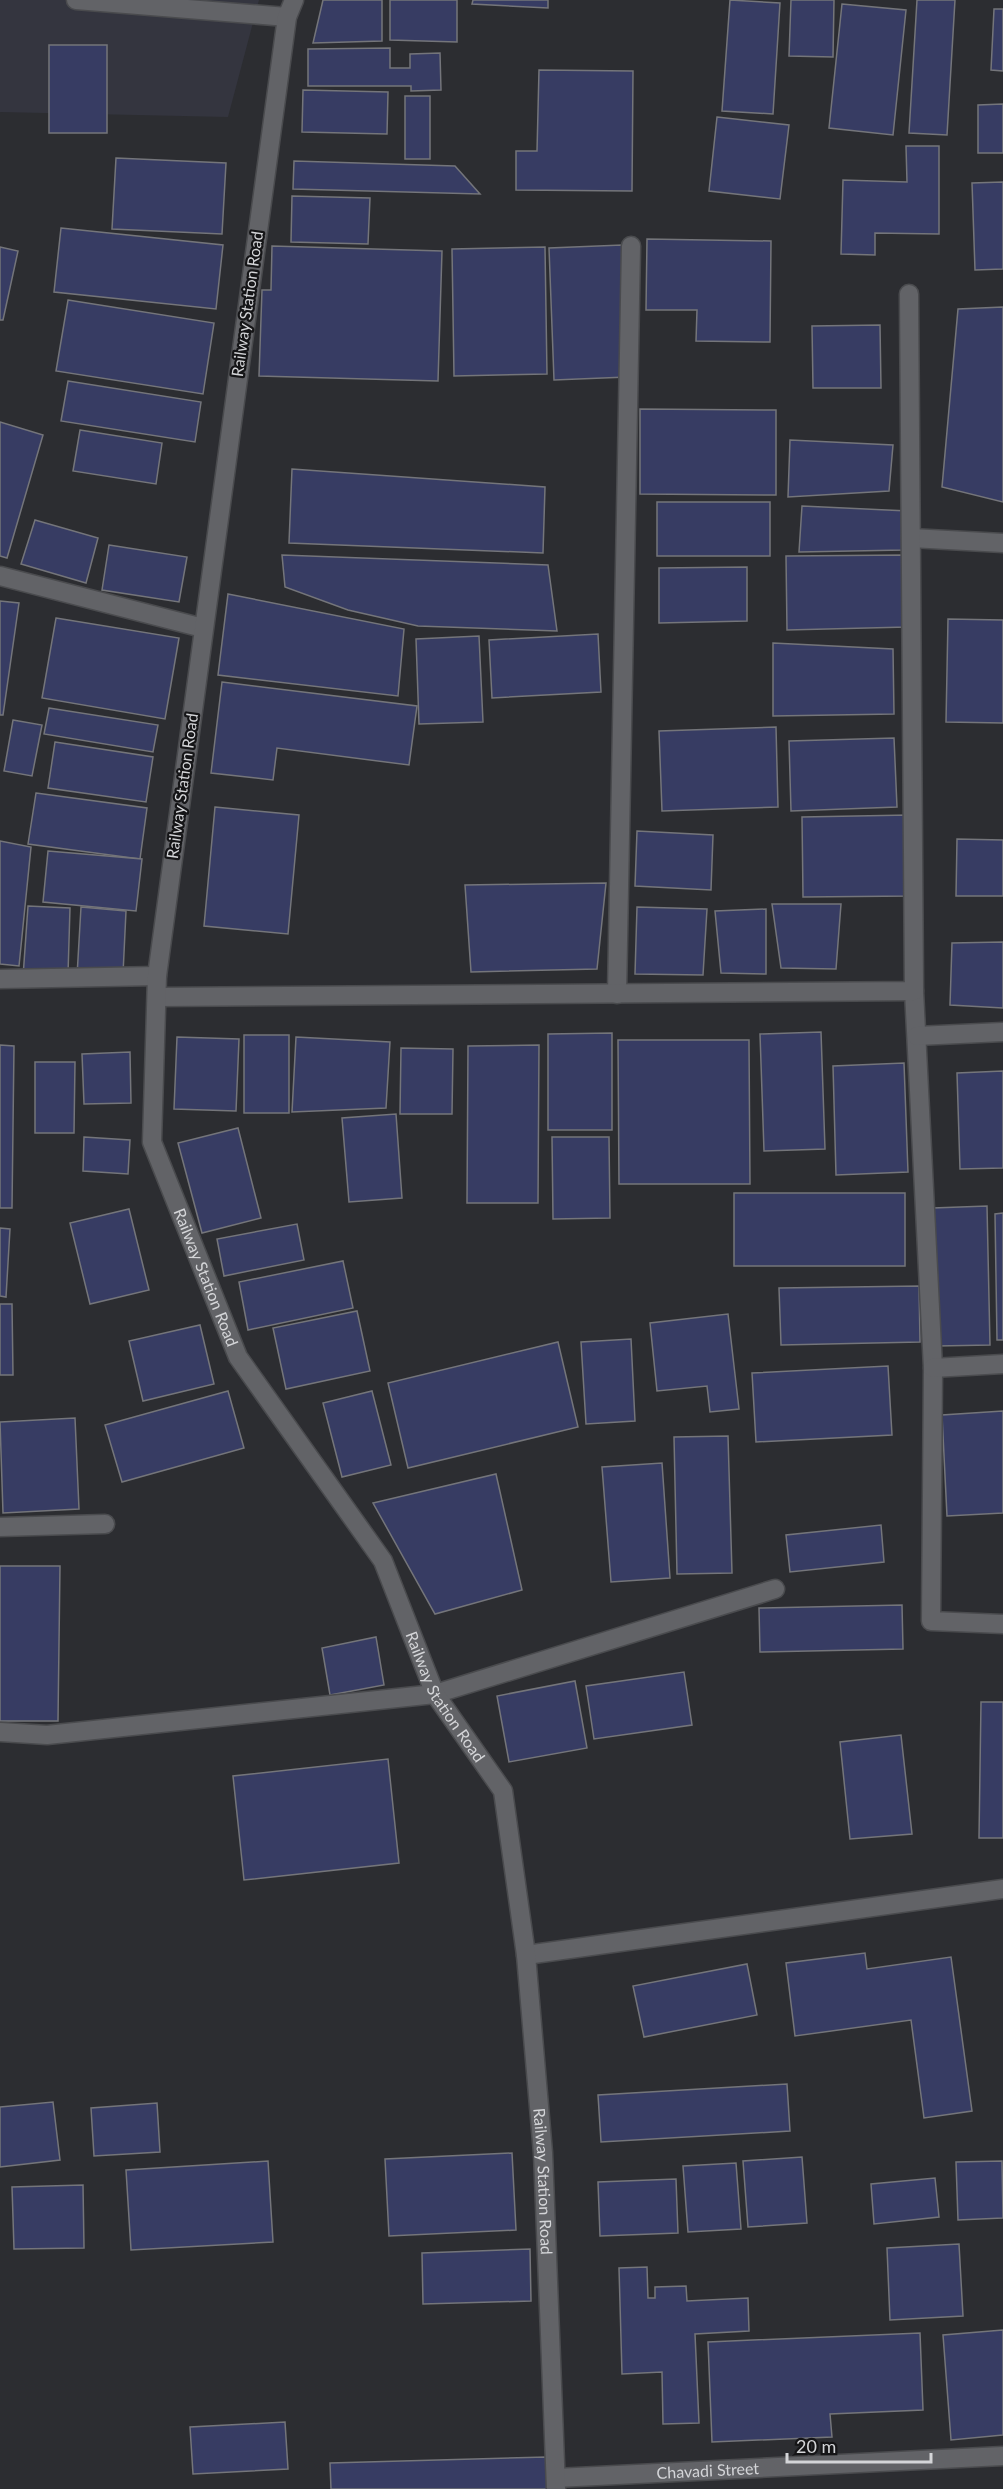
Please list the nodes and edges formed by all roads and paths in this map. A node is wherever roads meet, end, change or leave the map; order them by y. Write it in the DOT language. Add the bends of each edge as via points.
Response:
graph roads {
  1 [pos="76,0"];
  2 [pos="190,4"];
  3 [pos="290,9"];
  4 [pos="631,246"];
  5 [pos="909,294"];
  6 [pos="911,538"];
  7 [pos="1003,543"];
  8 [pos="0,576"];
  9 [pos="203,628"];
  10 [pos="157,976"];
  11 [pos="0,979"];
  12 [pos="914,991"];
  13 [pos="618,994"];
  14 [pos="157,997"];
  15 [pos="1003,1032"];
  16 [pos="917,1036"];
  17 [pos="1003,1364"];
  18 [pos="933,1368"];
  19 [pos="105,1524"];
  20 [pos="0,1527"];
  21 [pos="775,1589"];
  22 [pos="1003,1624"];
  23 [pos="435,1694"];
  24 [pos="0,1732"];
  25 [pos="1003,1889"];
  26 [pos="526,1955"];
  27 [pos="1003,2456"];
  28 [pos="556,2483"];
  1 -- 2 [label="street"];
  2 -- 3 [label="street"];
  3 -- 9 [label="street, Railway Station Road"];
  4 -- 13 [label="street"];
  5 -- 6 [label="street"];
  6 -- 7 [label="street"];
  6 -- 12 [label="street"];
  8 -- 9 [label="street"];
  9 -- 10 [label="street, Railway Station Road"];
  10 -- 11 [label="street"];
  10 -- 14 [label="street, Railway Station Road"];
  12 -- 13 [label="street"];
  12 -- 16 [label="street"];
  13 -- 14 [label="street"];
  14 -- 23 [label="street, Railway Station Road" via="152,1142 238,1357 383,1561"];
  15 -- 16 [label="street"];
  16 -- 18 [label="street"];
  17 -- 18 [label="street"];
  18 -- 22 [label="street" via="931,1621"];
  19 -- 20 [label="street"];
  21 -- 23 [label="street"];
  23 -- 24 [label="street" via="46,1735"];
  23 -- 26 [label="street, Railway Station Road" via="503,1791"];
  25 -- 26 [label="street"];
  26 -- 28 [label="street, Railway Station Road" via="543,2153"];
  27 -- 28 [label="street, Chavadi Street"];
}
